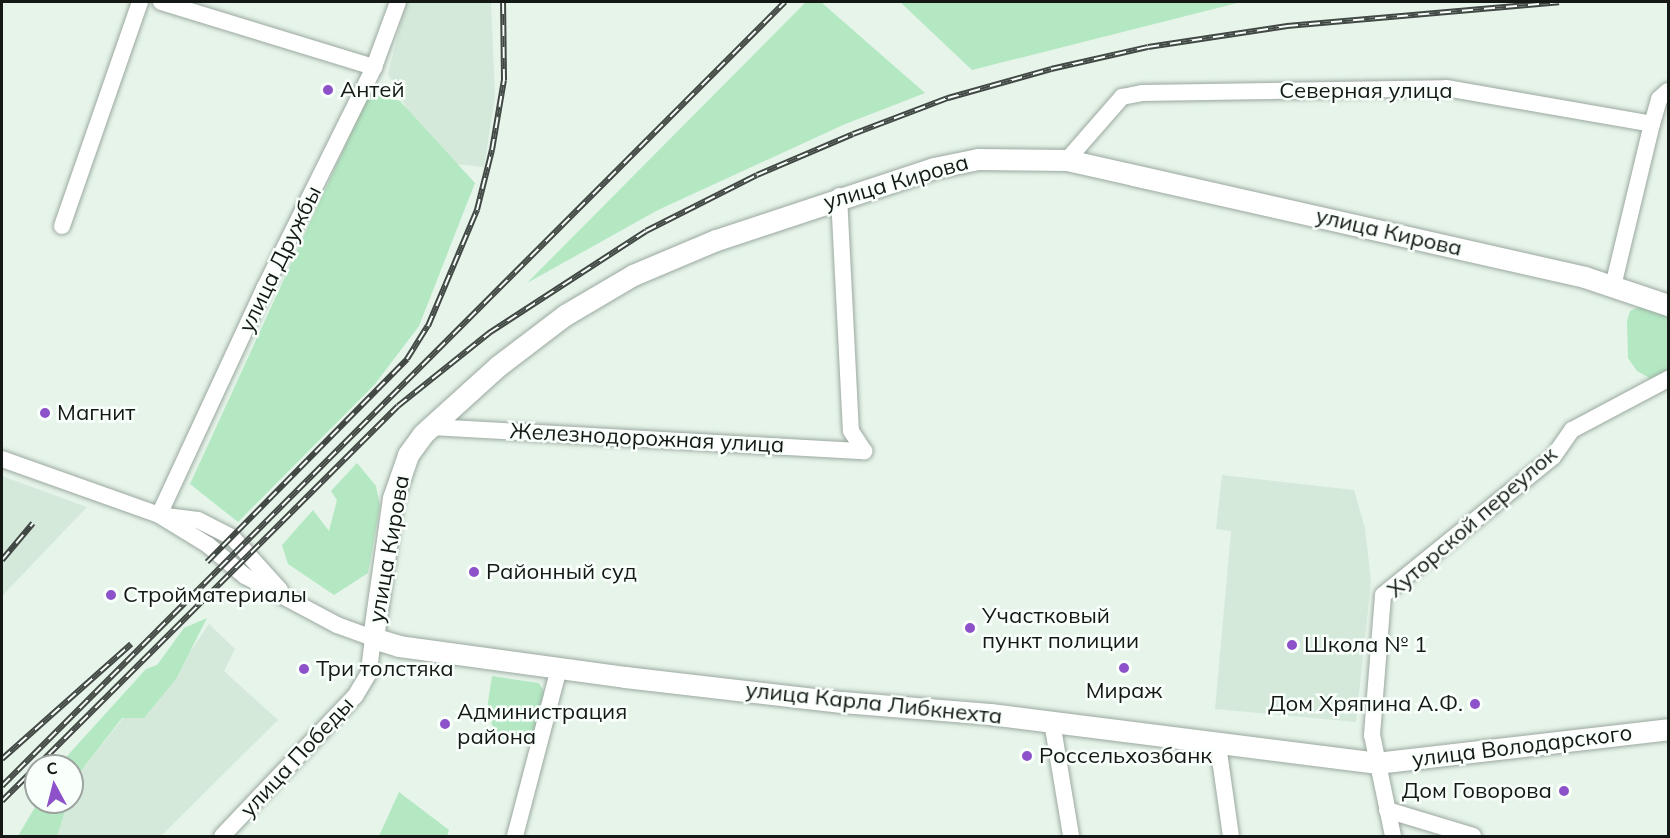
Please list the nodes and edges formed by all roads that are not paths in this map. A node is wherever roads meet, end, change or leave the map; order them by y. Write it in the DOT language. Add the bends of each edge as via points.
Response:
graph roads {
  1 [pos="140,2"];
  2 [pos="161,2"];
  3 [pos="398,2"];
  4 [pos="374,67"];
  5 [pos="1668,91"];
  6 [pos="1653,124"];
  7 [pos="1068,160"];
  8 [pos="839,196"];
  9 [pos="62,226"];
  10 [pos="1612,286"];
  11 [pos="1668,305"];
  12 [pos="1666,385"];
  13 [pos="430,427"];
  14 [pos="2,459"];
  15 [pos="159,515"];
  16 [pos="373,638"];
  17 [pos="559,668"];
  18 [pos="1052,722"];
  19 [pos="1668,729"];
  20 [pos="1218,745"];
  21 [pos="1376,763"];
  22 [pos="1387,810"];
  23 [pos="222,837"];
  24 [pos="515,837"];
  25 [pos="1071,837"];
  26 [pos="1231,837"];
  27 [pos="1393,837"];
  28 [pos="1473,837"];
  1 -- 9 [label="street"];
  2 -- 4 [label="street"];
  3 -- 4 [label="street, улица Дружбы"];
  4 -- 15 [label="street, улица Дружбы" via="265,287"];
  5 -- 6 [label="street" via="1659,99"];
  6 -- 7 [label="street, Северная улица" via="1446,88 1142,93 1122,97"];
  6 -- 10 [label="street"];
  7 -- 8 [label="main road, улица Кирова" via="978,159"];
  7 -- 10 [label="main road, улица Кирова" via="1372,226"];
  8 -- 13 [label="main road, улица Кирова" via="633,275 565,315 498,366"];
  8 -- 13 [label="street, Железнодорожная улица" via="851,431 864,451"];
  10 -- 11 [label="main road, улица Кирова"];
  12 -- 21 [label="street, Хуторской переулок" via="1572,430 1552,457 1383,595 1372,735"];
  13 -- 16 [label="main road, улица Кирова" via="408,455 393,498"];
  14 -- 15 [label="street"];
  15 -- 16 [label="street" via="198,520 233,538 291,602"];
  16 -- 17 [label="main road, улица Карла Либкнехта"];
  16 -- 23 [label="street, улица Победы" via="369,673 355,696"];
  17 -- 18 [label="main road, улица Карла Либкнехта"];
  17 -- 24 [label="street"];
  18 -- 20 [label="main road, улица Карла Либкнехта"];
  18 -- 25 [label="street"];
  19 -- 21 [label="main road, улица Володарского"];
  20 -- 21 [label="main road, улица Карла Либкнехта"];
  20 -- 26 [label="street"];
  21 -- 22 [label="street, Хуторской переулок"];
  22 -- 27 [label="street, Хуторской переулок"];
  22 -- 28 [label="street"];
}
